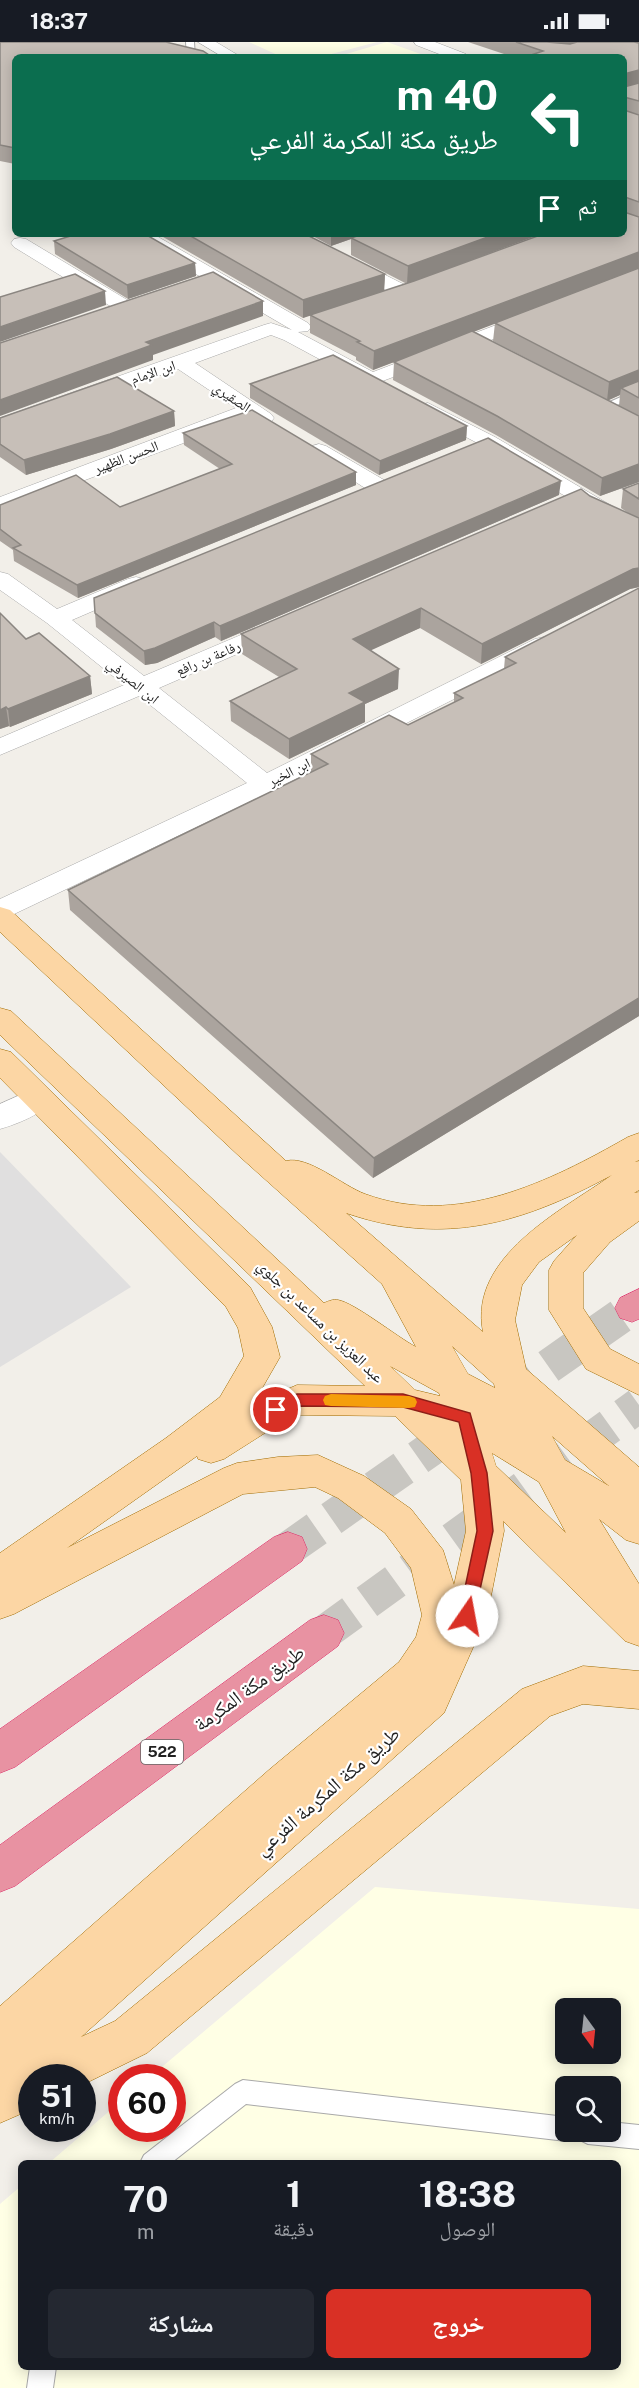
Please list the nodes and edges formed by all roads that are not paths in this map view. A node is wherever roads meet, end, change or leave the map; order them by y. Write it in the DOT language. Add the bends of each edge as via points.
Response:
graph roads {
  1 [pos="205,42"];
  2 [pos="421,42"];
  3 [pos="228,54"];
  4 [pos="453,54"];
  5 [pos="42,237"];
  6 [pos="145,237"];
  7 [pos="296,237"];
  8 [pos="20,243"];
  9 [pos="350,247"];
  10 [pos="0,249"];
  11 [pos="330,254"];
  12 [pos="215,278"];
  13 [pos="193,286"];
  14 [pos="427,286"];
  15 [pos="406,294"];
  16 [pos="386,299"];
  17 [pos="149,301"];
  18 [pos="127,308"];
  19 [pos="551,311"];
  20 [pos="106,315"];
  21 [pos="323,319"];
  22 [pos="296,332"];
  23 [pos="474,341"];
  24 [pos="495,352"];
  25 [pos="181,362"];
  26 [pos="372,379"];
  27 [pos="393,390"];
  28 [pos="639,392"];
  29 [pos="580,397"];
  30 [pos="414,402"];
  31 [pos="601,408"];
  32 [pos="251,410"];
  33 [pos="620,418"];
  34 [pos="0,425"];
  35 [pos="280,427"];
  36 [pos="299,439"];
  37 [pos="488,441"];
  38 [pos="458,453"];
  39 [pos="354,494"];
  40 [pos="618,499"];
  41 [pos="580,503"];
  42 [pos="0,505"];
  43 [pos="639,531"];
  44 [pos="154,577"];
  45 [pos="0,579"];
  46 [pos="55,618"];
  47 [pos="302,618"];
  48 [pos="564,634"];
  49 [pos="140,687"];
  50 [pos="0,747"];
  51 [pos="265,784"];
  52 [pos="0,910"];
  53 [pos="0,916"];
  54 [pos="0,1018"];
  55 [pos="0,1060"];
  56 [pos="38,1098"];
  57 [pos="0,1118"];
  58 [pos="639,1145"];
  59 [pos="250,1148"];
  60 [pos="639,1173"];
  61 [pos="639,1204"];
  62 [pos="256,1259"];
  63 [pos="396,1278"];
  64 [pos="510,1378"];
  65 [pos="639,1381"];
  66 [pos="403,1401"];
  67 [pos="460,1401"];
  68 [pos="530,1427"];
  69 [pos="553,1472"];
  70 [pos="479,1473"];
  71 [pos="635,1484"];
  72 [pos="639,1528"];
  73 [pos="288,1549"];
  74 [pos="0,1574"];
  75 [pos="0,1583"];
  76 [pos="0,1602"];
  77 [pos="639,1617"];
  78 [pos="639,1628"];
  79 [pos="324,1633"];
  80 [pos="639,1690"];
  81 [pos="0,1753"];
  82 [pos="0,1871"];
  83 [pos="0,2036"];
  84 [pos="76,2064"];
  85 [pos="0,2073"];
  86 [pos="18,2092"];
  87 [pos="0,2100"];
  88 [pos="555,2128"];
  89 [pos="621,2135"];
  90 [pos="639,2137"];
  91 [pos="156,2160"];
  92 [pos="43,2370"];
  93 [pos="40,2388"];
  1 -- 3 [label="street"];
  2 -- 4 [label="street"];
  5 -- 8 [label="street"];
  6 -- 12 [label="street"];
  7 -- 11 [label="street"];
  8 -- 10 [label="street"];
  8 -- 18 [label="street"];
  9 -- 11 [label="street"];
  11 -- 15 [label="street"];
  12 -- 13 [label="street"];
  12 -- 22 [label="street"];
  14 -- 15 [label="street"];
  15 -- 16 [label="street"];
  17 -- 18 [label="street"];
  18 -- 20 [label="street"];
  19 -- 23 [label="street"];
  21 -- 22 [label="street"];
  22 -- 25 [label="street, ابن الإمام" via="271,329"];
  22 -- 26 [label="street"];
  23 -- 24 [label="street"];
  23 -- 26 [label="street"];
  25 -- 32 [label="street, الصقيري"];
  25 -- 34 [label="street, ابن الإمام"];
  26 -- 27 [label="street"];
  28 -- 31 [label="lane"];
  29 -- 31 [label="street"];
  30 -- 37 [label="street"];
  31 -- 33 [label="street"];
  32 -- 35 [label="street, الصقيري"];
  32 -- 42 [label="street, الحسن الظهير"];
  36 -- 39 [label="street" via="386,481"];
  37 -- 38 [label="street"];
  37 -- 41 [label="street"];
  40 -- 41 [label="street"];
  41 -- 43 [label="street"];
  44 -- 46 [label="street"];
  45 -- 46 [label="street, ابن الصيرفي"];
  46 -- 49 [label="street, ابن الصيرفي"];
  47 -- 49 [label="street, رفاعة بن رافع"];
  48 -- 51 [label="street, ابن الخير"];
  49 -- 50 [label="street, رفاعة بن رافع"];
  49 -- 51 [label="street, ابن الصيرفي"];
  51 -- 52 [label="street, ابن الخير"];
  53 -- 59 [label="main road"];
  54 -- 62 [label="main road, عبد العزيز بن مساعد بن جلوي"];
  55 -- 56 [label="main road"];
  56 -- 57 [label="street"];
  56 -- 74 [label="main road" via="238,1298 255,1327 262,1357 233,1407"];
  58 -- 59 [label="main road" via="533,1201 445,1218 407,1216 358,1205"];
  59 -- 63 [label="main road"];
  60 -- 64 [label="main road" via="527,1253 506,1281 498,1320"];
  61 -- 65 [label="main road" via="598,1233 566,1270 566,1310 598,1359"];
  62 -- 66 [label="main road, عبد العزيز بن مساعد بن جلوي"];
  62 -- 67 [label="main road, طريق مكة المكرمة الفرعي"];
  63 -- 64 [label="main road"];
  63 -- 67 [label="main road, طريق مكة المكرمة الفرعي"];
  64 -- 68 [label="main road" via="519,1408"];
  64 -- 71 [label="main road"];
  66 -- 67 [label="main road, طريق مكة المكرمة الفرعي"];
  66 -- 70 [label="main road, عبد العزيز بن مساعد بن جلوي"];
  66 -- 75 [label="main road, طريق مكة المكرمة الفرعي" via="297,1400 255,1420"];
  67 -- 68 [label="main road, طريق مكة المكرمة الفرعي"];
  67 -- 69 [label="main road, طريق مكة المكرمة الفرعي"];
  67 -- 70 [label="main road, طريق مكة المكرمة الفرعي"];
  68 -- 69 [label="main road"];
  68 -- 71 [label="main road, طريق مكة المكرمة الفرعي" via="588,1462"];
  69 -- 72 [label="main road, طريق مكة المكرمة الفرعي"];
  69 -- 77 [label="main road"];
  70 -- 78 [label="main road, عبد العزيز بن مساعد بن جلوي"];
  70 -- 85 [label="main road, طريق مكة المكرمة الفرعي" via="485,1531 467,1616 430,1700 47,2037"];
  73 -- 81 [label="highway"];
  76 -- 83 [label="main road" via="237,1479 318,1471 351,1487 398,1521 429,1562 442,1615 433,1645 413,1675"];
  79 -- 82 [label="highway, طريق مكة المكرمة / 522"];
  80 -- 84 [label="main road" via="583,1685 536,1702 131,2037"];
  86 -- 87 [label="main road"];
  88 -- 91 [label="lane" via="243,2092"];
  89 -- 90 [label="lane"];
  92 -- 93 [label="lane"];
}
